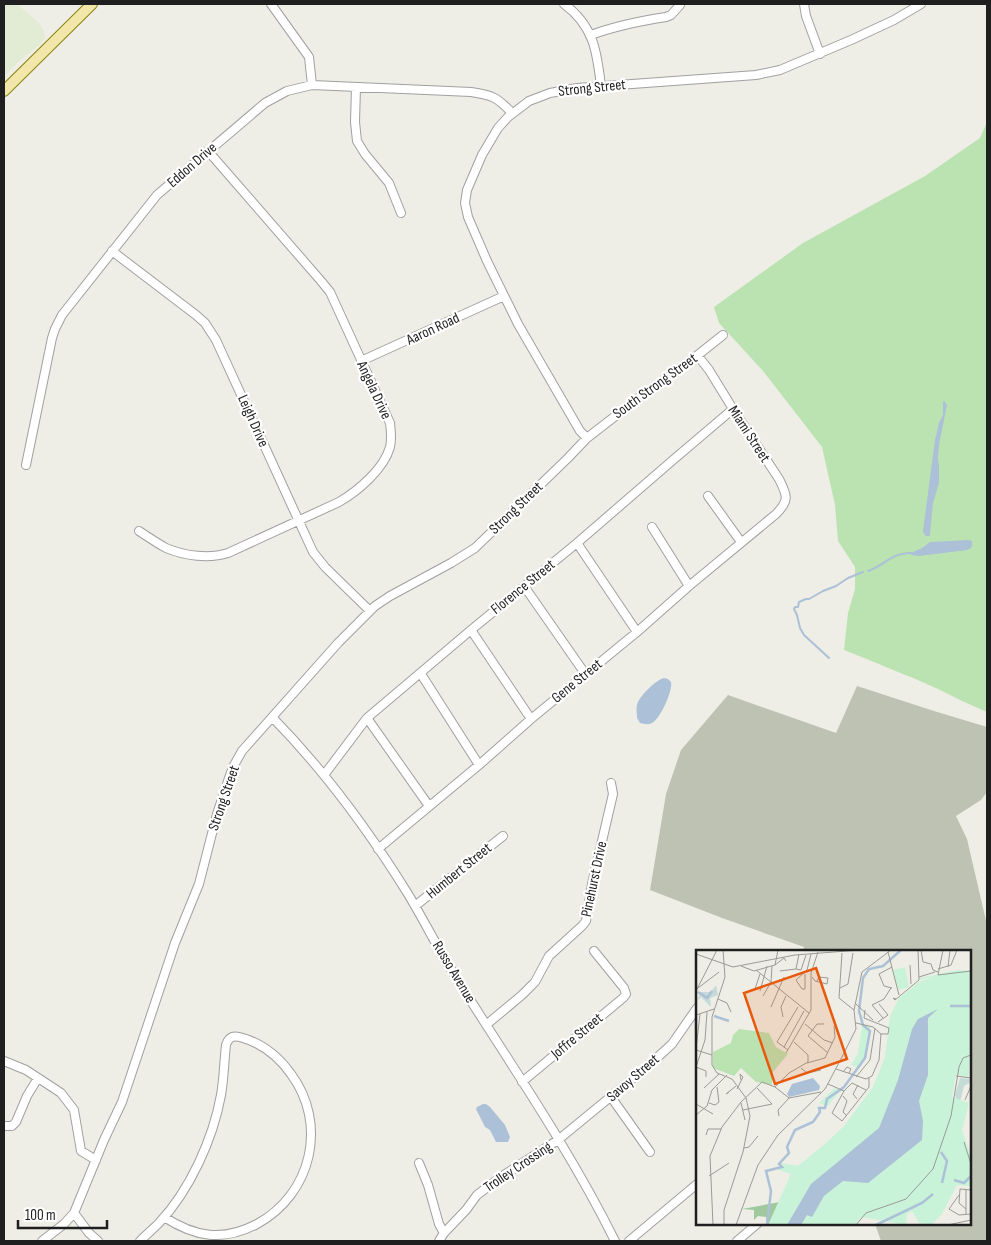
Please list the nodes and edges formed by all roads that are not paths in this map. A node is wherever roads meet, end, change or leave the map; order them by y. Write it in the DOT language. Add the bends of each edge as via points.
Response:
graph roads {
  1 [pos="92,4"];
  2 [pos="271,4"];
  3 [pos="564,4"];
  4 [pos="804,4"];
  5 [pos="921,4"];
  6 [pos="680,5"];
  7 [pos="591,35"];
  8 [pos="820,54"];
  9 [pos="312,85"];
  10 [pos="601,86"];
  11 [pos="356,87"];
  12 [pos="4,91"];
  13 [pos="512,113"];
  14 [pos="208,151"];
  15 [pos="401,213"];
  16 [pos="112,252"];
  17 [pos="504,296"];
  18 [pos="723,335"];
  19 [pos="698,356"];
  20 [pos="361,361"];
  21 [pos="733,409"];
  22 [pos="587,438"];
  23 [pos="26,465"];
  24 [pos="708,496"];
  25 [pos="776,514"];
  26 [pos="298,520"];
  27 [pos="652,527"];
  28 [pos="139,531"];
  29 [pos="741,542"];
  30 [pos="577,543"];
  31 [pos="524,586"];
  32 [pos="689,586"];
  33 [pos="370,611"];
  34 [pos="471,630"];
  35 [pos="637,632"];
  36 [pos="421,674"];
  37 [pos="586,675"];
  38 [pos="272,718"];
  39 [pos="367,718"];
  40 [pos="531,719"];
  41 [pos="479,765"];
  42 [pos="324,775"];
  43 [pos="611,783"];
  44 [pos="429,806"];
  45 [pos="503,836"];
  46 [pos="378,849"];
  47 [pos="415,906"];
  48 [pos="594,951"];
  49 [pos="696,1009"];
  50 [pos="486,1025"];
  51 [pos="4,1061"];
  52 [pos="38,1078"];
  53 [pos="522,1082"];
  54 [pos="611,1097"];
  55 [pos="4,1126"];
  56 [pos="558,1140"];
  57 [pos="650,1152"];
  58 [pos="96,1160"];
  59 [pos="419,1163"];
  60 [pos="696,1185"];
  61 [pos="74,1213"];
  62 [pos="164,1217"];
  63 [pos="756,1225"];
  64 [pos="444,1233"];
  65 [pos="42,1241"];
  66 [pos="98,1241"];
  67 [pos="140,1241"];
  68 [pos="439,1241"];
  69 [pos="615,1241"];
  70 [pos="629,1241"];
  71 [pos="737,1241"];
  1 -- 12 [label="main road"];
  2 -- 9 [label="street" via="309,57"];
  3 -- 7 [label="street"];
  4 -- 8 [label="street"];
  5 -- 8 [label="street, Strong Street"];
  6 -- 7 [label="street" via="666,17"];
  7 -- 10 [label="street"];
  8 -- 10 [label="street, Strong Street" via="765,74"];
  9 -- 11 [label="street, Eddon Drive"];
  9 -- 14 [label="street, Eddon Drive" via="287,91 265,103"];
  10 -- 13 [label="street, Strong Street" via="550,93 529,101"];
  11 -- 13 [label="street, Eddon Drive" via="484,94 499,100"];
  11 -- 15 [label="street" via="357,141 389,183"];
  13 -- 17 [label="street, Strong Street" via="488,144 465,197 466,212"];
  14 -- 16 [label="street, Eddon Drive" via="157,195"];
  14 -- 20 [label="street, Angela Drive" via="330,292"];
  16 -- 23 [label="street, Eddon Drive" via="62,315 55,329"];
  16 -- 26 [label="street, Leigh Drive" via="196,315 211,331"];
  17 -- 20 [label="street, Aaron Road"];
  17 -- 22 [label="street, Strong Street" via="580,431"];
  18 -- 19 [label="street, South Strong Street"];
  19 -- 21 [label="street, Miami Street"];
  19 -- 22 [label="street, South Strong Street"];
  20 -- 26 [label="street, Angela Drive" via="390,423 387,454 375,471 349,496"];
  21 -- 25 [label="street, Miami Street" via="785,491 786,503"];
  21 -- 30 [label="street, Florence Street"];
  22 -- 33 [label="street, Strong Street" via="475,548 390,596"];
  24 -- 29 [label="street"];
  25 -- 29 [label="street, Gene Street"];
  26 -- 28 [label="street, Angela Drive" via="228,553 213,556 173,550"];
  26 -- 33 [label="street, Leigh Drive" via="318,560"];
  27 -- 32 [label="street"];
  29 -- 32 [label="street, Gene Street"];
  30 -- 31 [label="street, Florence Street"];
  30 -- 35 [label="street"];
  31 -- 34 [label="street, Florence Street"];
  31 -- 37 [label="street"];
  32 -- 35 [label="street, Gene Street"];
  33 -- 38 [label="street, Strong Street"];
  34 -- 36 [label="street, Florence Street"];
  34 -- 40 [label="street"];
  35 -- 37 [label="street, Gene Street"];
  36 -- 39 [label="street, Florence Street"];
  36 -- 41 [label="street"];
  37 -- 40 [label="street, Gene Street"];
  38 -- 42 [label="street, Russo Avenue"];
  38 -- 58 [label="street, Strong Street" via="242,751 232,770 199,884 175,943 122,1102"];
  39 -- 42 [label="street, Florence Street"];
  39 -- 44 [label="street"];
  40 -- 41 [label="street, Gene Street"];
  41 -- 44 [label="street, Gene Street"];
  42 -- 46 [label="street, Russo Avenue"];
  43 -- 50 [label="street, Pinehurst Drive" via="613,794 586,921 548,956 535,982"];
  44 -- 46 [label="street, Gene Street"];
  45 -- 47 [label="street, Humbert Street"];
  46 -- 47 [label="street, Russo Avenue"];
  47 -- 50 [label="street, Russo Avenue"];
  48 -- 53 [label="street, Joffre Street" via="626,994"];
  49 -- 54 [label="street, Savoy Street" via="672,1044"];
  50 -- 53 [label="street, Russo Avenue"];
  51 -- 52 [label="street"];
  52 -- 55 [label="street" via="16,1122 12,1126"];
  52 -- 58 [label="street" via="61,1093 74,1110 81,1151"];
  53 -- 56 [label="street, Russo Avenue"];
  54 -- 56 [label="street, Savoy Street"];
  54 -- 57 [label="street"];
  56 -- 64 [label="street, Trolley Crossing" via="477,1195"];
  56 -- 69 [label="street, Russo Avenue"];
  58 -- 61 [label="street, Strong Street"];
  59 -- 64 [label="street"];
  60 -- 70 [label="street"];
  61 -- 65 [label="street"];
  61 -- 66 [label="street"];
  62 -- 62 [label="street" via="194,1232 226,1235 252,1226 272,1214 297,1185 310,1150 308,1108 288,1069 263,1047 236,1036 228,1039 221,1096 206,1146"];
  62 -- 67 [label="street"];
  63 -- 71 [label="street"];
  64 -- 68 [label="street, Trolley Crossing"];
}
